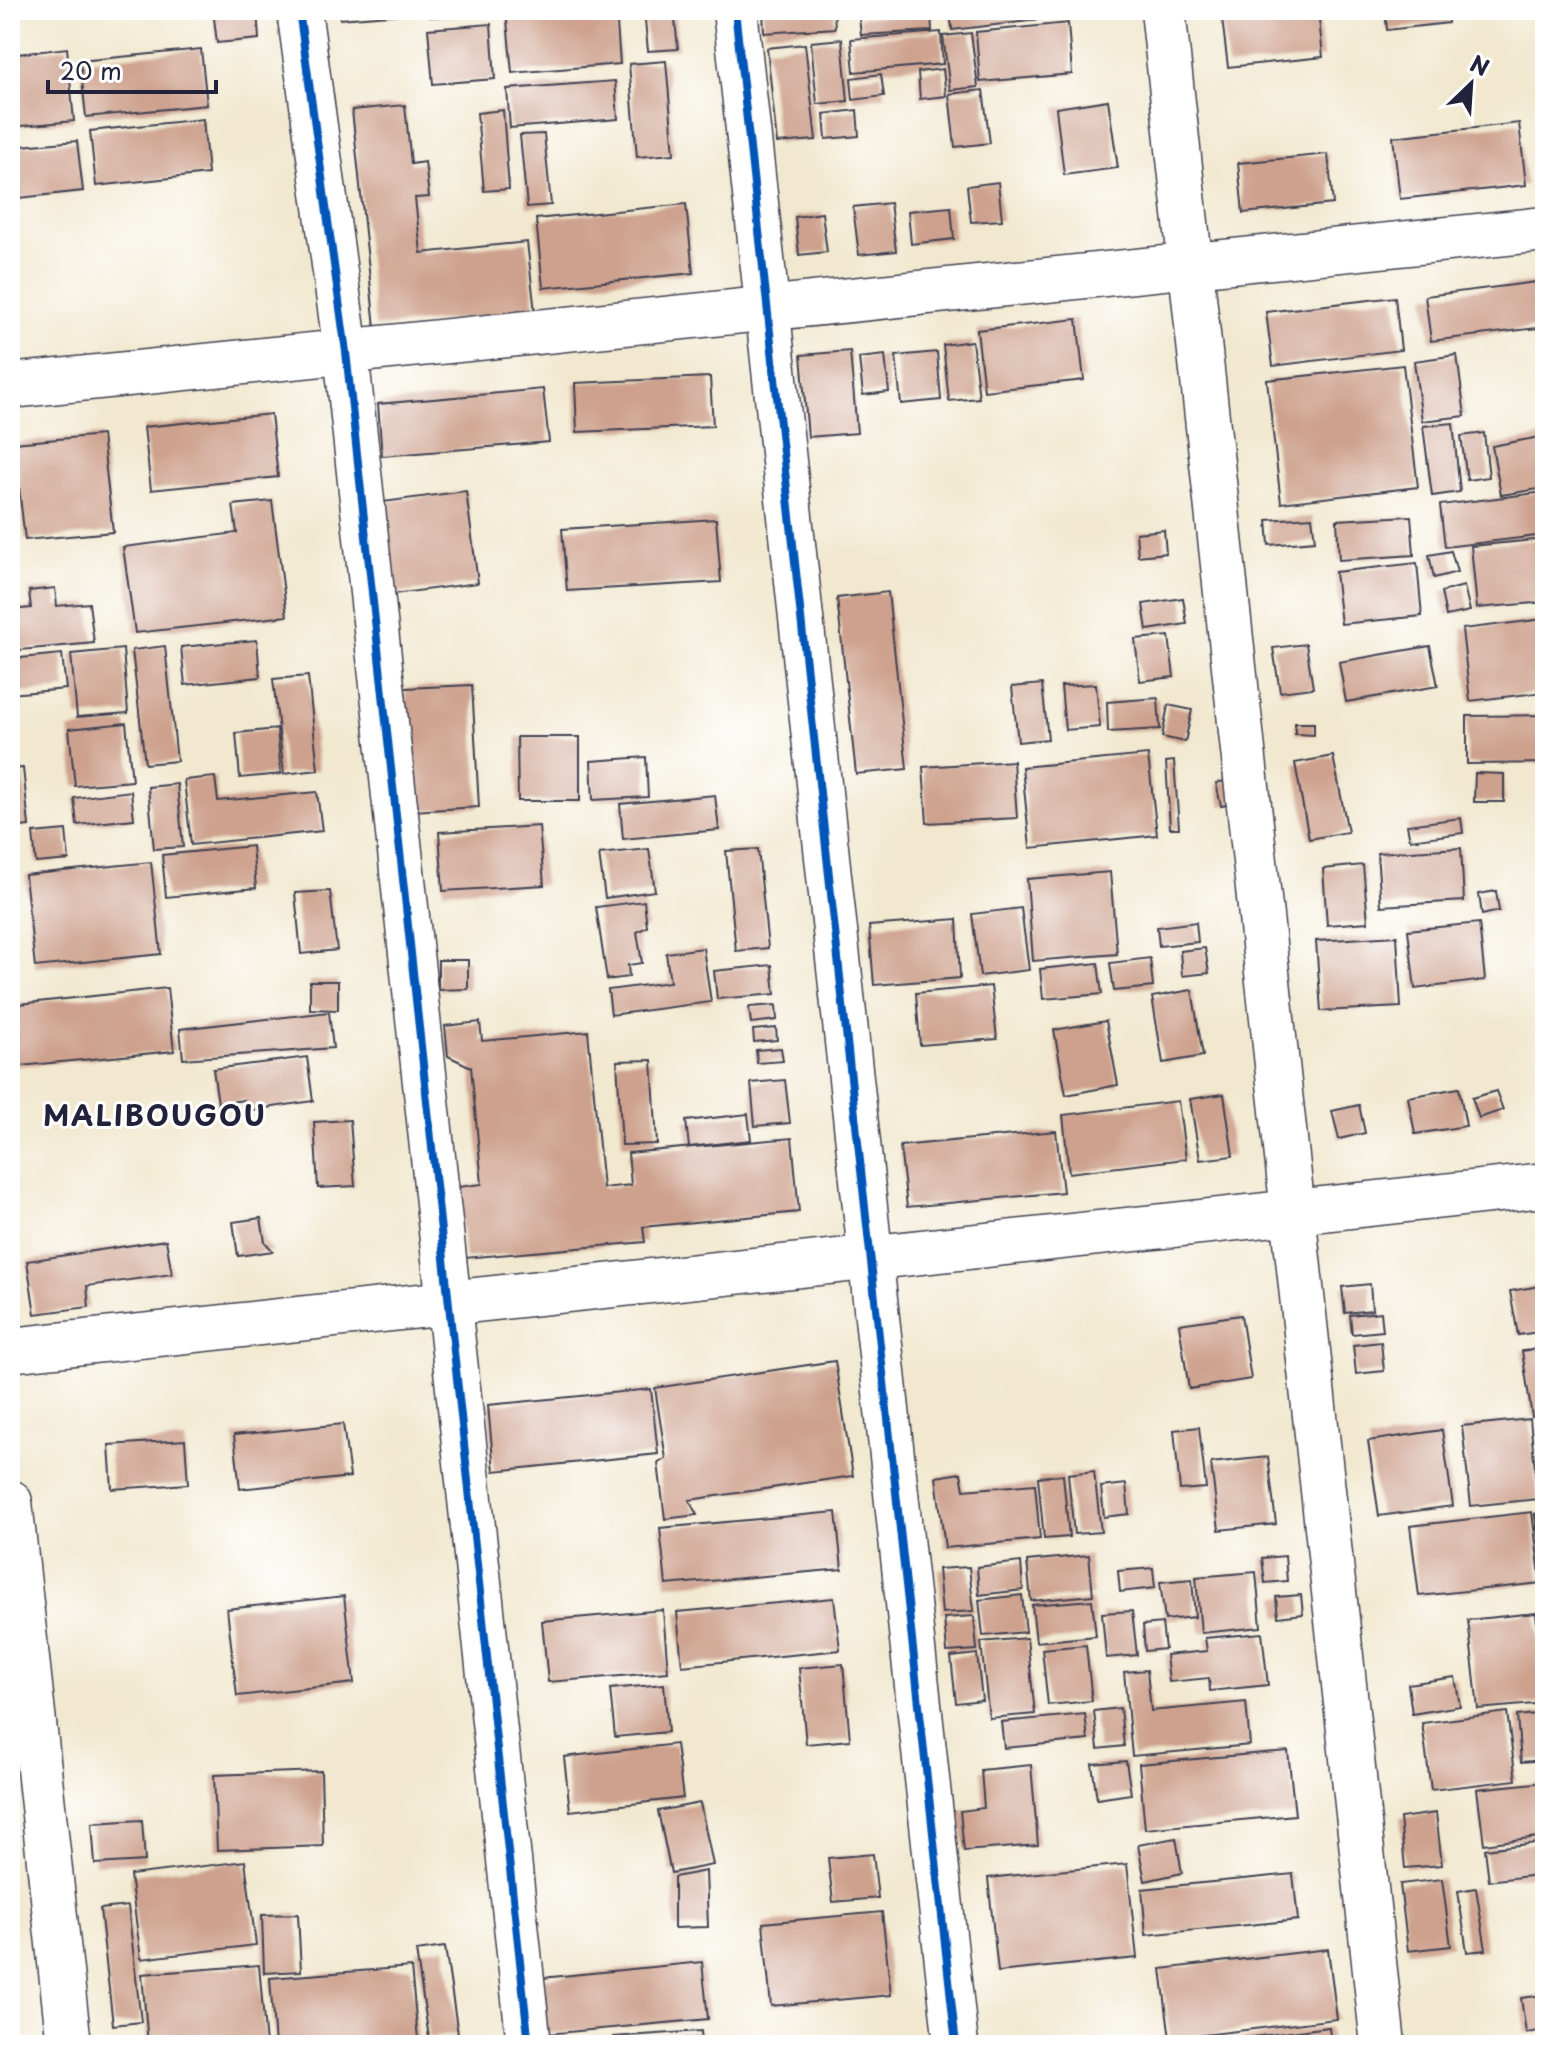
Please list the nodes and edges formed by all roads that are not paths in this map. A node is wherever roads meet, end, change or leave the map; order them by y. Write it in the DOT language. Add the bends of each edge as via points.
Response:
graph roads {
  1 [pos="299,10"];
  2 [pos="735,10"];
  3 [pos="1163,10"];
  4 [pos="1545,229"];
  5 [pos="1191,265"];
  6 [pos="767,308"];
  7 [pos="346,352"];
  8 [pos="10,386"];
  9 [pos="1545,1185"];
  10 [pos="1293,1212"];
  11 [pos="871,1257"];
  12 [pos="449,1303"];
  13 [pos="10,1350"];
  14 [pos="10,1502"];
  15 [pos="69,2045"];
  16 [pos="529,2045"];
  17 [pos="956,2045"];
  18 [pos="1383,2045"];
  1 -- 7 [label="street"];
  2 -- 6 [label="street"];
  3 -- 5 [label="street"];
  4 -- 5 [label="street"];
  5 -- 6 [label="street"];
  5 -- 10 [label="street"];
  6 -- 7 [label="street"];
  6 -- 11 [label="street"];
  7 -- 8 [label="street"];
  7 -- 12 [label="street"];
  9 -- 10 [label="street"];
  10 -- 11 [label="street"];
  10 -- 18 [label="street"];
  11 -- 12 [label="street"];
  11 -- 17 [label="street"];
  12 -- 13 [label="street"];
  12 -- 16 [label="street"];
  14 -- 15 [label="street"];
}
